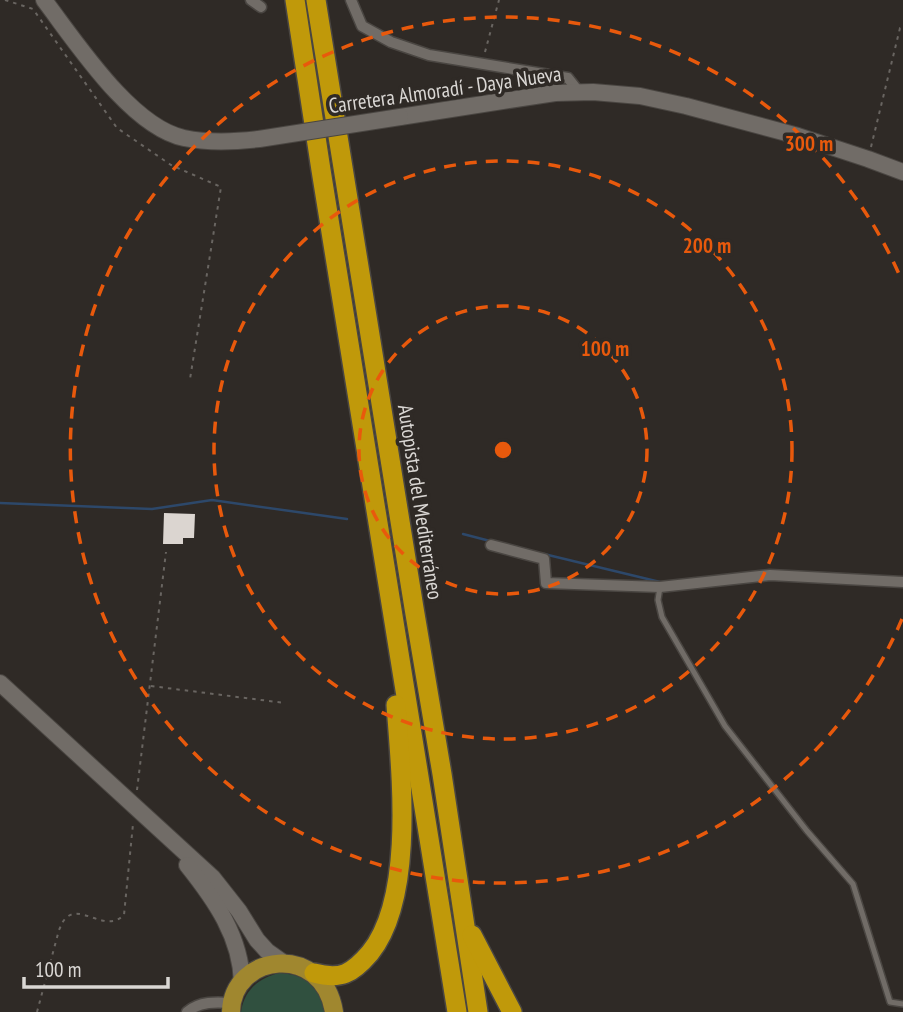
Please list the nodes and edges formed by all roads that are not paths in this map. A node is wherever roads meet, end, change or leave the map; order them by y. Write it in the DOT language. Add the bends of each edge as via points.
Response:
graph roads {
  1 [pos="44,0"];
  2 [pos="295,0"];
  3 [pos="316,0"];
  4 [pos="351,0"];
  5 [pos="579,92"];
  6 [pos="903,173"];
  7 [pos="354,371"];
  8 [pos="491,545"];
  9 [pos="903,582"];
  10 [pos="660,587"];
  11 [pos="0,683"];
  12 [pos="132,805"];
  13 [pos="464,920"];
  14 [pos="285,963"];
  15 [pos="314,974"];
  16 [pos="242,983"];
  17 [pos="903,1004"];
  18 [pos="335,1008"];
  19 [pos="231,1009"];
  20 [pos="187,1012"];
  21 [pos="457,1012"];
  22 [pos="478,1012"];
  23 [pos="512,1012"];
  1 -- 5 [label="street, Carretera Almoradí - Daya Nueva, bridge" via="108,84 149,123 182,138 234,142"];
  2 -- 7 [label="highway, Autopista del Mediterráneo"];
  3 -- 13 [label="highway, Autopista del Mediterráneo"];
  4 -- 5 [label="street" via="362,26 391,42 429,55 568,78"];
  5 -- 6 [label="street, Carretera Almoradí - Daya Nueva" via="640,96 686,106 798,136"];
  7 -- 15 [label="highway" via="394,678 401,766 399,874 389,919 363,961 341,976"];
  7 -- 21 [label="highway, Autopista del Mediterráneo"];
  8 -- 10 [label="street" via="544,559 546,583"];
  9 -- 10 [label="street" via="770,575"];
  10 -- 17 [label="lane" via="663,617 726,726 853,884 890,1002"];
  11 -- 12 [label="street"];
  12 -- 14 [label="street" via="213,878 257,940"];
  12 -- 16 [label="street" via="186,863 222,913 240,960"];
  13 -- 22 [label="highway, Autopista del Mediterráneo"];
  13 -- 23 [label="highway"];
  14 -- 15 [label="main road"];
  14 -- 16 [label="main road" via="261,968"];
  15 -- 18 [label="main road" via="325,985"];
  16 -- 19 [label="main road"];
  19 -- 20 [label="street" via="211,1002"];
}
